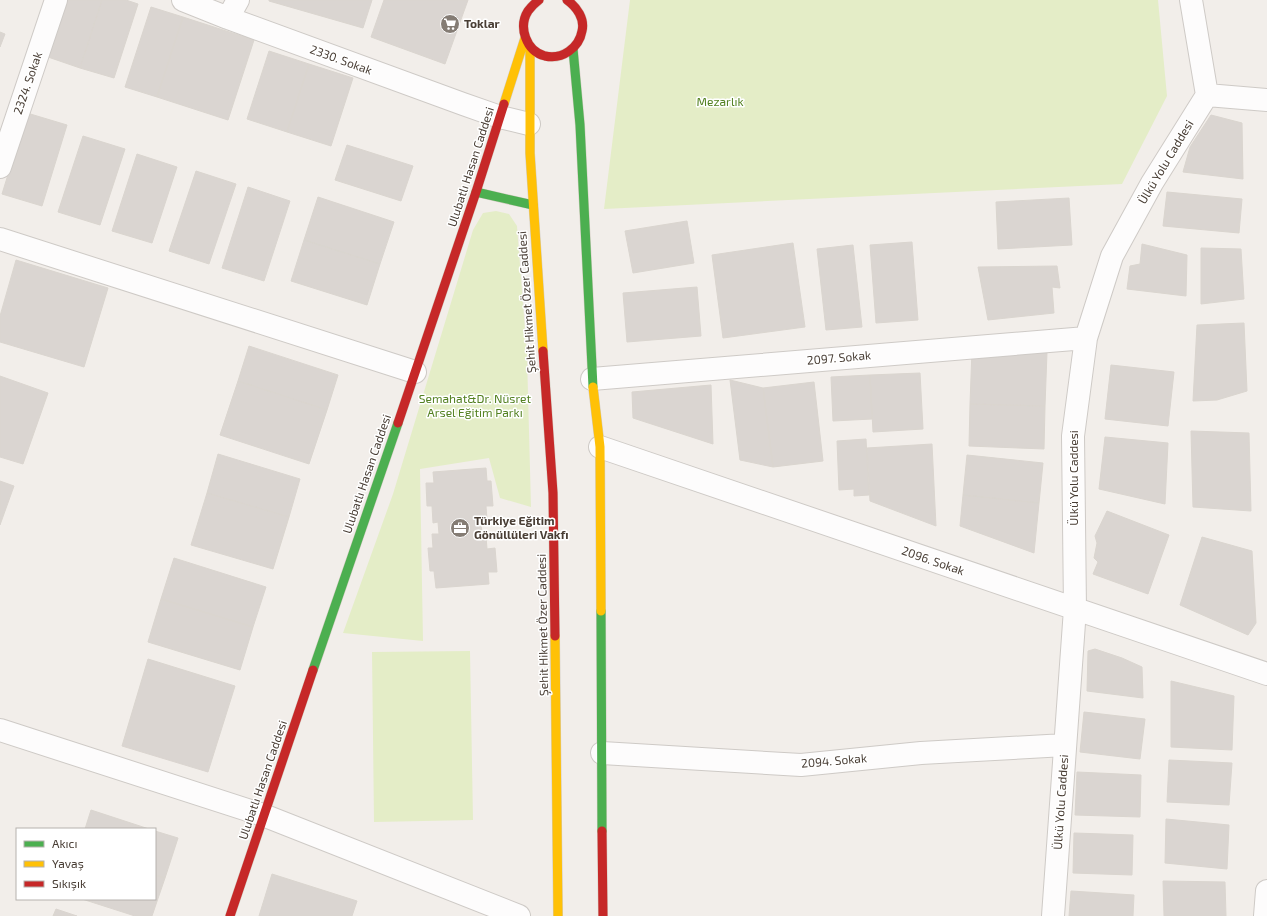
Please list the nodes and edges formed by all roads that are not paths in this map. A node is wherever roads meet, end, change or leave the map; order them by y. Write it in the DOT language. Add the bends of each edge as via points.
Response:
graph roads {
  1 [pos="56,0"];
  2 [pos="183,0"];
  3 [pos="567,0"];
  4 [pos="1191,0"];
  5 [pos="535,1"];
  6 [pos="587,6"];
  7 [pos="233,9"];
  8 [pos="583,24"];
  9 [pos="525,38"];
  10 [pos="530,46"];
  11 [pos="573,49"];
  12 [pos="1207,95"];
  13 [pos="1267,100"];
  14 [pos="500,117"];
  15 [pos="529,124"];
  16 [pos="0,167"];
  17 [pos="476,192"];
  18 [pos="533,204"];
  19 [pos="0,239"];
  20 [pos="1086,338"];
  21 [pos="415,372"];
  22 [pos="592,379"];
  23 [pos="600,448"];
  24 [pos="1076,609"];
  25 [pos="1267,674"];
  26 [pos="0,730"];
  27 [pos="1066,745"];
  28 [pos="602,753"];
  29 [pos="264,815"];
  30 [pos="1267,891"];
  31 [pos="230,916"];
  32 [pos="518,916"];
  33 [pos="558,916"];
  34 [pos="604,916"];
  35 [pos="1053,916"];
  36 [pos="1265,916"];
  1 -- 16 [label="street, 2324. Sokak"];
  2 -- 7 [label="street, 2330. Sokak"];
  3 -- 8 [label="main road" via="580,14"];
  4 -- 12 [label="street"];
  5 -- 9 [label="main road" via="526,11 523,20"];
  6 -- 8 [label="main road"];
  7 -- 14 [label="street, 2330. Sokak"];
  8 -- 11 [label="main road" via="582,33"];
  9 -- 10 [label="main road"];
  9 -- 14 [label="main road, Ulubatlı Hasan Caddesi"];
  10 -- 11 [label="main road" via="546,56 565,54"];
  10 -- 15 [label="main road, Şehit Hikmet Özer Caddesi"];
  11 -- 22 [label="main road" via="581,132"];
  12 -- 13 [label="street"];
  12 -- 20 [label="street, Ülkü Yolu Caddesi" via="1152,183 1112,256"];
  14 -- 15 [label="street, 2330. Sokak"];
  14 -- 17 [label="main road, Ulubatlı Hasan Caddesi"];
  15 -- 18 [label="main road, Şehit Hikmet Özer Caddesi"];
  17 -- 18 [label="main road"];
  17 -- 21 [label="main road, Ulubatlı Hasan Caddesi"];
  18 -- 33 [label="main road, Şehit Hikmet Özer Caddesi" via="553,493"];
  19 -- 21 [label="street"];
  20 -- 22 [label="street, 2097. Sokak"];
  20 -- 24 [label="street, Ülkü Yolu Caddesi" via="1073,436"];
  21 -- 29 [label="main road, Ulubatlı Hasan Caddesi"];
  22 -- 23 [label="main road"];
  23 -- 24 [label="street, 2096. Sokak"];
  23 -- 28 [label="main road"];
  24 -- 25 [label="street, 2096. Sokak"];
  24 -- 27 [label="street, Ülkü Yolu Caddesi"];
  26 -- 29 [label="street"];
  27 -- 28 [label="street, 2094. Sokak" via="921,753 801,765"];
  27 -- 35 [label="street, Ülkü Yolu Caddesi"];
  28 -- 34 [label="main road"];
  29 -- 31 [label="main road, Ulubatlı Hasan Caddesi"];
  29 -- 32 [label="street"];
  30 -- 36 [label="street"];
}
